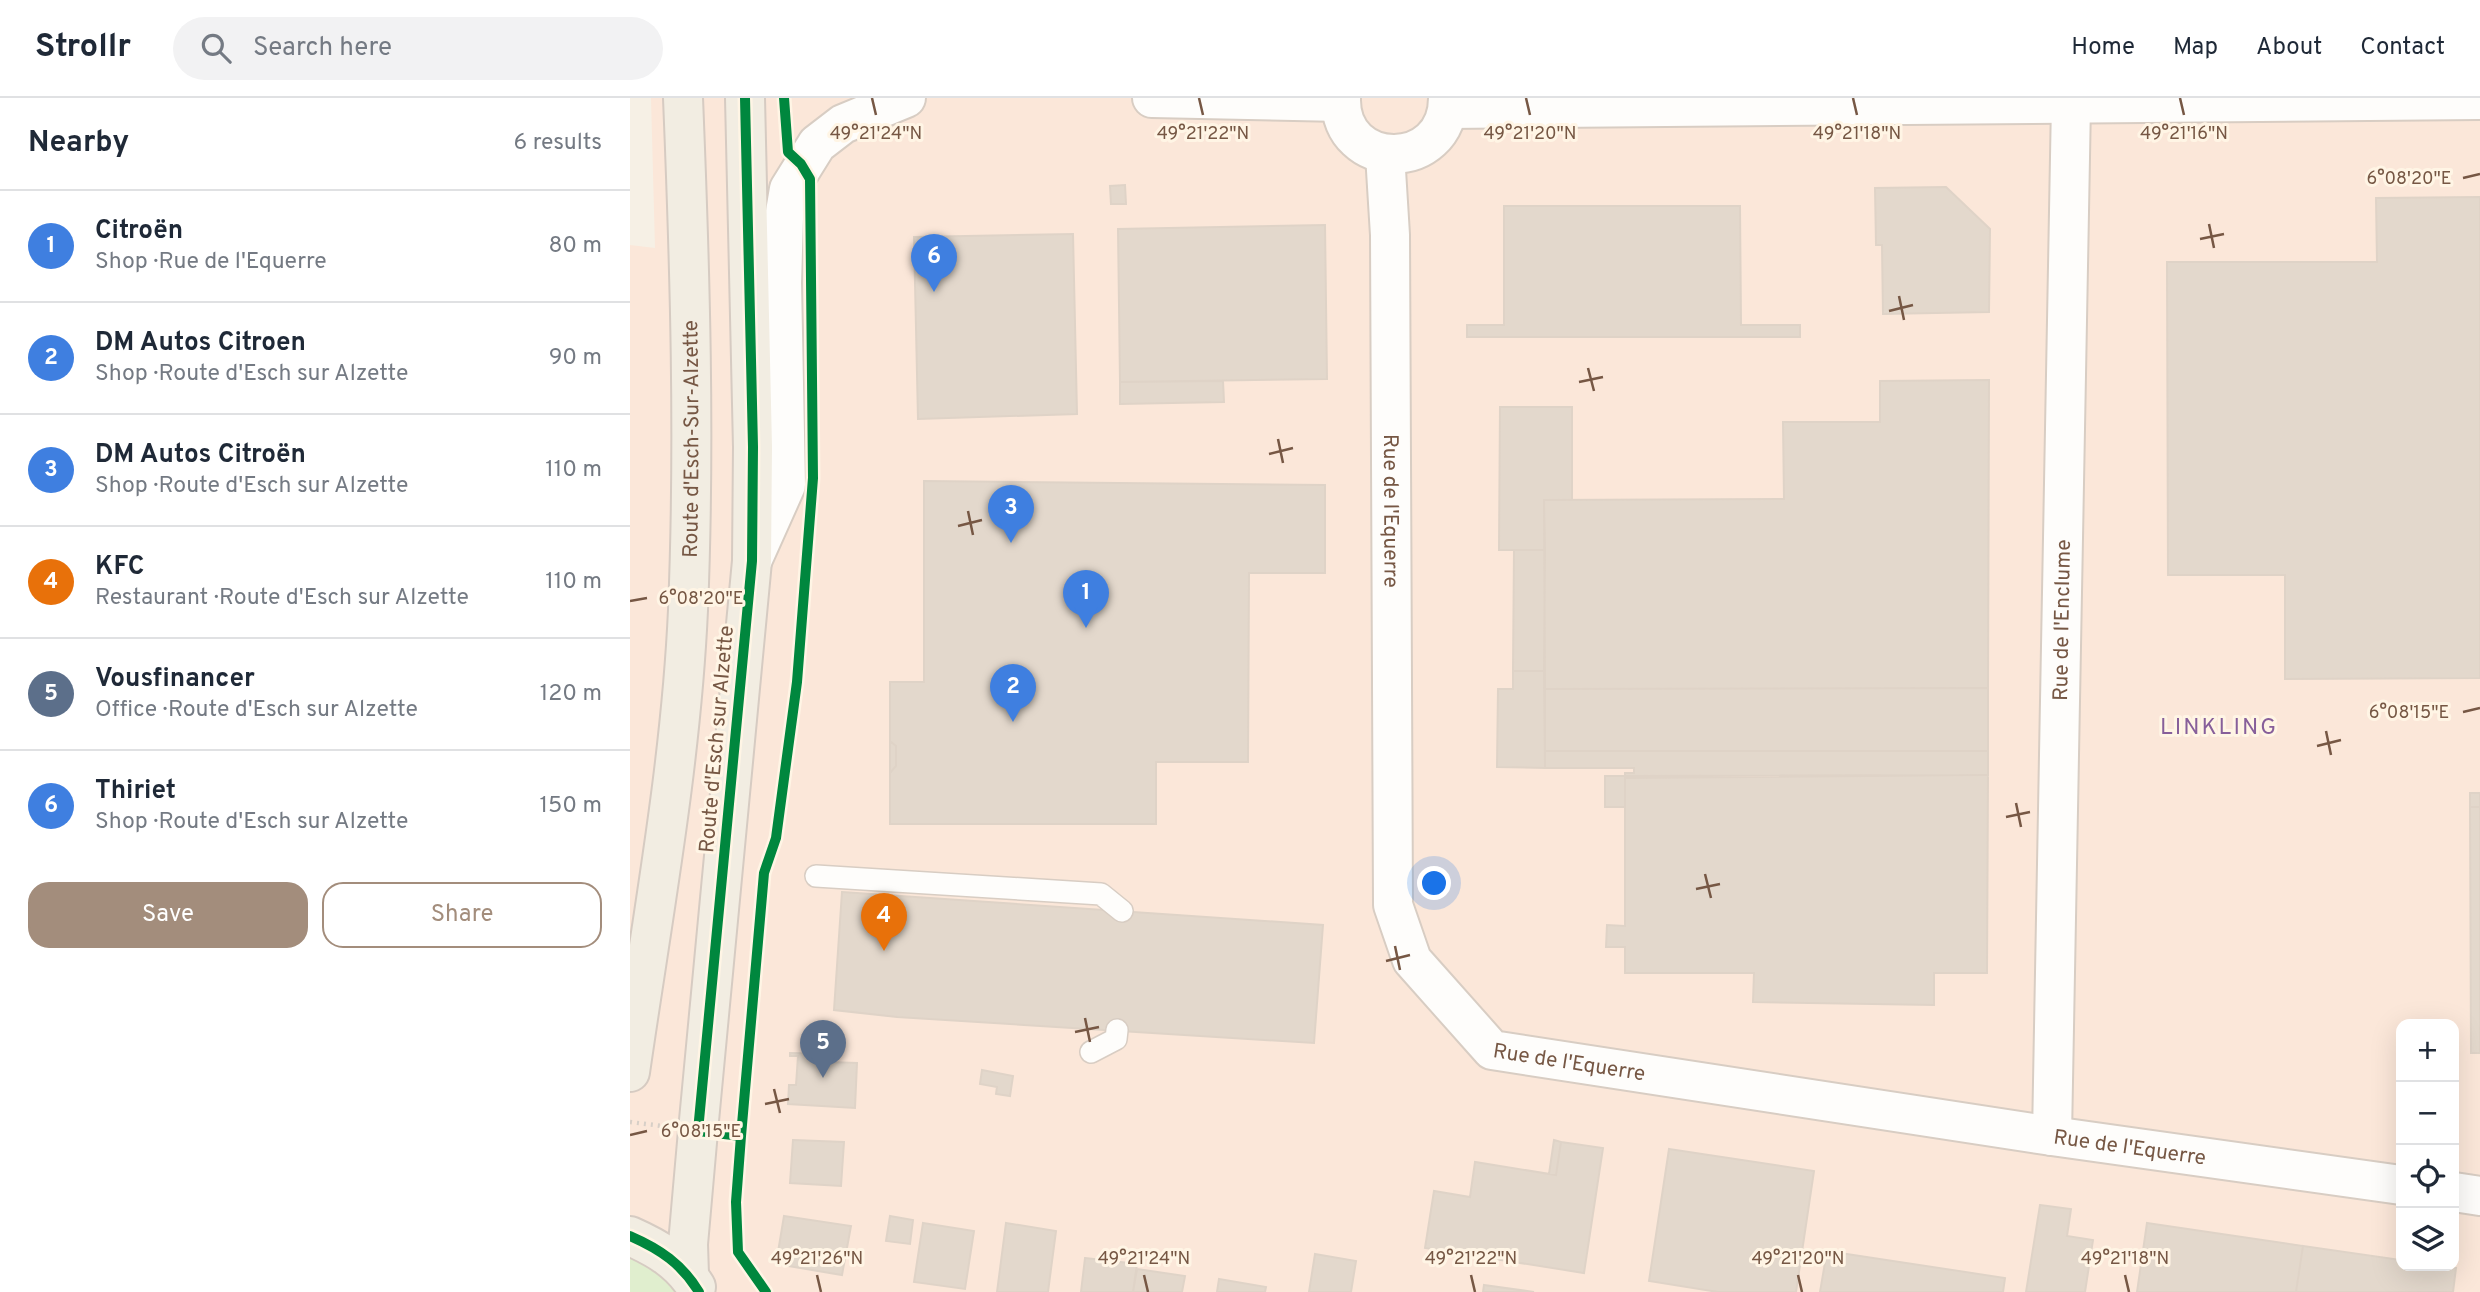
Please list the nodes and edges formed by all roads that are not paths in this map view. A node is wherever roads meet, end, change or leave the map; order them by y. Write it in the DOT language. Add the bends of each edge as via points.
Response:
graph roads {
  1 [pos="683,98"];
  2 [pos="745,98"];
  3 [pos="906,98"];
  4 [pos="1152,98"];
  5 [pos="1341,100"];
  6 [pos="2480,100"];
  7 [pos="2071,103"];
  8 [pos="1448,104"];
  9 [pos="1385,154"];
  10 [pos="752,561"];
  11 [pos="816,876"];
  12 [pos="1122,911"];
  13 [pos="1117,1030"];
  14 [pos="1091,1052"];
  15 [pos="630,1072"];
  16 [pos="2052,1136"];
  17 [pos="2396,1184"];
  18 [pos="2459,1193"];
  19 [pos="2480,1196"];
  20 [pos="630,1236"];
  21 [pos="694,1284"];
  1 -- 15 [label="main road, Route d'Esch-Sur-Alzette" via="692,407 688,612 670,801"];
  2 -- 10 [label="main road, Route d'Esch sur Alzette"];
  3 -- 10 [label="street" via="843,124 817,144 789,189 782,283 786,485"];
  4 -- 5 [label="street"];
  5 -- 9 [label="street" via="1353,136"];
  6 -- 7 [label="street"];
  7 -- 8 [label="street"];
  7 -- 16 [label="street, Rue de l'Enclume"];
  8 -- 9 [label="street" via="1433,139 1402,155"];
  9 -- 16 [label="street, Rue de l'Equerre" via="1390,235 1393,905 1412,960 1492,1050"];
  10 -- 21 [label="main road, Route d'Esch sur Alzette" via="688,1244"];
  11 -- 12 [label="lane" via="1101,894"];
  13 -- 14 [label="lane" via="1116,1039"];
  16 -- 17 [label="street, Rue de l'Equerre"];
  18 -- 19 [label="street"];
  20 -- 21 [label="main road" via="663,1251"];
}
